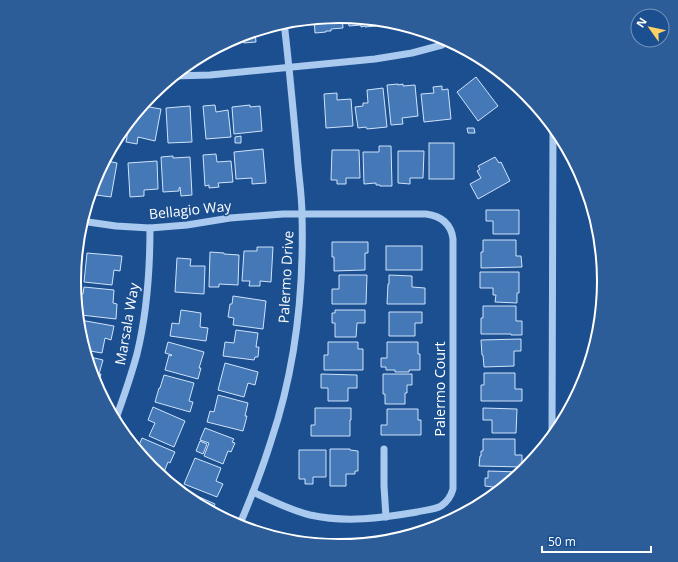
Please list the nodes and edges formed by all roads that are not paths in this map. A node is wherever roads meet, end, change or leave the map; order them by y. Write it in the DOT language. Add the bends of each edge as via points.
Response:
graph roads {
  1 [pos="285,29"];
  2 [pos="442,45"];
  3 [pos="289,67"];
  4 [pos="182,76"];
  5 [pos="553,137"];
  6 [pos="302,214"];
  7 [pos="88,222"];
  8 [pos="150,228"];
  9 [pos="118,413"];
  10 [pos="552,427"];
  11 [pos="384,449"];
  12 [pos="253,492"];
  13 [pos="386,517"];
  14 [pos="242,520"];
  1 -- 3 [label="street, Palermo Drive"];
  2 -- 3 [label="street" via="375,59"];
  3 -- 4 [label="street"];
  3 -- 6 [label="street, Palermo Drive"];
  5 -- 10 [label="street"];
  6 -- 8 [label="street, Bellagio Way" via="230,218"];
  6 -- 12 [label="street, Palermo Drive" via="301,288 292,357 272,440"];
  6 -- 13 [label="street, Palermo Court" via="426,214 443,220 451,229 453,489 449,498 437,508"];
  7 -- 8 [label="street, Bellagio Way"];
  8 -- 9 [label="street, Marsala Way" via="143,325 137,354"];
  11 -- 13 [label="street"];
  12 -- 13 [label="street, Palermo Court" via="310,515 354,520"];
  12 -- 14 [label="street, Palermo Drive"];
}
